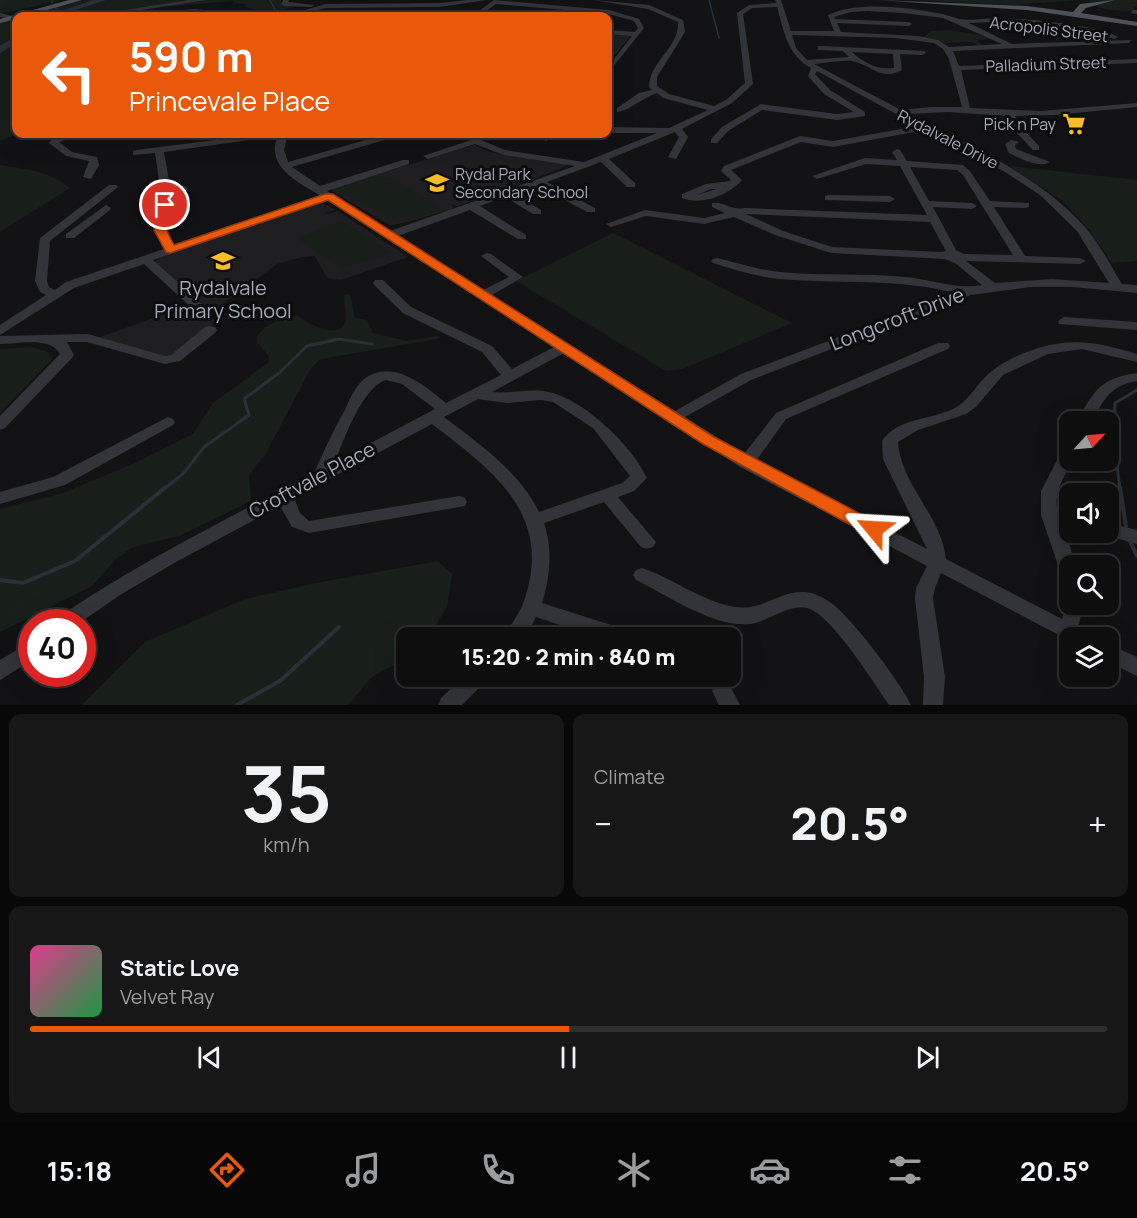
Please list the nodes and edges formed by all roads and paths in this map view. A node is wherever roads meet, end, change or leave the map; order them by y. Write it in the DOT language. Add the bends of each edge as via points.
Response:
graph roads {
  1 [pos="68,0"];
  2 [pos="78,0"];
  3 [pos="203,0"];
  4 [pos="276,0"];
  5 [pos="483,0"];
  6 [pos="544,0"];
  7 [pos="596,0"];
  8 [pos="882,0"];
  9 [pos="1092,0"];
  10 [pos="1111,0"];
  11 [pos="908,1"];
  12 [pos="285,2"];
  13 [pos="507,2"];
  14 [pos="374,3"];
  15 [pos="778,3"];
  16 [pos="531,5"];
  17 [pos="319,7"];
  18 [pos="549,7"];
  19 [pos="507,10"];
  20 [pos="122,11"];
  21 [pos="25,12"];
  22 [pos="29,12"];
  23 [pos="174,12"];
  24 [pos="218,12"];
  25 [pos="301,12"];
  26 [pos="484,12"];
  27 [pos="538,12"];
  28 [pos="598,12"];
  29 [pos="612,13"];
  30 [pos="1072,13"];
  31 [pos="833,21"];
  32 [pos="960,22"];
  33 [pos="1016,23"];
  34 [pos="909,24"];
  35 [pos="1137,25"];
  36 [pos="1024,30"];
  37 [pos="612,32"];
  38 [pos="787,33"];
  39 [pos="636,34"];
  40 [pos="839,35"];
  41 [pos="1033,35"];
  42 [pos="1129,41"];
  43 [pos="1137,43"];
  44 [pos="1051,45"];
  45 [pos="1011,46"];
  46 [pos="821,48"];
  47 [pos="948,49"];
  48 [pos="845,50"];
  49 [pos="897,52"];
  50 [pos="922,53"];
  51 [pos="854,59"];
  52 [pos="1137,61"];
  53 [pos="805,62"];
  54 [pos="612,66"];
  55 [pos="954,68"];
  56 [pos="814,69"];
  57 [pos="657,91"];
  58 [pos="1137,105"];
  59 [pos="966,108"];
  60 [pos="715,109"];
  61 [pos="620,110"];
  62 [pos="898,113"];
  63 [pos="1009,113"];
  64 [pos="925,127"];
  65 [pos="612,130"];
  66 [pos="675,130"];
  67 [pos="68,138"];
  68 [pos="248,138"];
  69 [pos="282,138"];
  70 [pos="380,138"];
  71 [pos="471,138"];
  72 [pos="475,138"];
  73 [pos="714,141"];
  74 [pos="159,150"];
  75 [pos="897,152"];
  76 [pos="136,153"];
  77 [pos="428,156"];
  78 [pos="673,156"];
  79 [pos="602,158"];
  80 [pos="406,162"];
  81 [pos="1045,162"];
  82 [pos="904,163"];
  83 [pos="583,165"];
  84 [pos="285,166"];
  85 [pos="817,176"];
  86 [pos="88,177"];
  87 [pos="164,180"];
  88 [pos="537,181"];
  89 [pos="631,185"];
  90 [pos="728,186"];
  91 [pos="113,187"];
  92 [pos="183,188"];
  93 [pos="324,193"];
  94 [pos="505,193"];
  95 [pos="829,198"];
  96 [pos="844,199"];
  97 [pos="890,199"];
  98 [pos="927,204"];
  99 [pos="986,204"];
  100 [pos="470,205"];
  101 [pos="717,205"];
  102 [pos="1024,205"];
  103 [pos="972,206"];
  104 [pos="106,208"];
  105 [pos="591,210"];
  106 [pos="537,212"];
  107 [pos="731,212"];
  108 [pos="743,214"];
  109 [pos="847,214"];
  110 [pos="935,219"];
  111 [pos="68,221"];
  112 [pos="87,222"];
  113 [pos="611,224"];
  114 [pos="389,235"];
  115 [pos="70,236"];
  116 [pos="522,237"];
  117 [pos="170,250"];
  118 [pos="487,256"];
  119 [pos="954,256"];
  120 [pos="145,259"];
  121 [pos="1021,259"];
  122 [pos="717,261"];
  123 [pos="1080,261"];
  124 [pos="379,283"];
  125 [pos="991,286"];
  126 [pos="1118,288"];
  127 [pos="1137,289"];
  128 [pos="967,292"];
  129 [pos="54,294"];
  130 [pos="482,295"];
  131 [pos="200,309"];
  132 [pos="1064,321"];
  133 [pos="1137,326"];
  134 [pos="210,330"];
  135 [pos="0,331"];
  136 [pos="51,339"];
  137 [pos="0,340"];
  138 [pos="943,346"];
  139 [pos="564,347"];
  140 [pos="1137,358"];
  141 [pos="510,376"];
  142 [pos="1137,377"];
  143 [pos="475,394"];
  144 [pos="1090,411"];
  145 [pos="438,413"];
  146 [pos="673,418"];
  147 [pos="168,422"];
  148 [pos="0,425"];
  149 [pos="746,463"];
  150 [pos="1060,471"];
  151 [pos="322,474"];
  152 [pos="285,494"];
  153 [pos="607,495"];
  154 [pos="0,498"];
  155 [pos="459,502"];
  156 [pos="1049,515"];
  157 [pos="1059,517"];
  158 [pos="535,519"];
  159 [pos="1119,532"];
  160 [pos="1137,537"];
  161 [pos="647,542"];
  162 [pos="1063,555"];
  163 [pos="937,562"];
  164 [pos="642,575"];
  165 [pos="532,608"];
  166 [pos="86,609"];
  167 [pos="520,627"];
  168 [pos="592,627"];
  169 [pos="1061,627"];
  170 [pos="1119,658"];
  171 [pos="18,659"];
  172 [pos="1137,667"];
  173 [pos="0,671"];
  174 [pos="467,687"];
  175 [pos="448,705"];
  176 [pos="901,705"];
  177 [pos="933,705"];
  1 -- 21 [label="main road"];
  2 -- 22 [label="main road"];
  3 -- 20 [label="street"];
  4 -- 12 [label="street"];
  5 -- 14 [label="street" via="437,5"];
  6 -- 16 [label="street"];
  7 -- 57 [label="street" via="649,7 681,21 682,32 653,77"];
  8 -- 11 [label="main road"];
  9 -- 30 [label="main road" via="1075,5"];
  10 -- 30 [label="main road" via="1092,3"];
  11 -- 30 [label="main road"];
  12 -- 17 [label="street"];
  13 -- 16 [label="street"];
  13 -- 19 [label="street"];
  13 -- 26 [label="street"];
  14 -- 17 [label="street"];
  15 -- 38 [label="street, Rydalvale Drive"];
  15 -- 60 [label="street" via="752,6 740,12 749,84 741,94"];
  16 -- 18 [label="street"];
  17 -- 25 [label="street"];
  18 -- 27 [label="street"];
  18 -- 28 [label="street"];
  23 -- 24 [label="street"];
  29 -- 39 [label="street" via="627,15 640,23 642,28"];
  30 -- 35 [label="main road"];
  30 -- 35 [label="main road"];
  31 -- 32 [label="street" via="830,16 836,12 862,10 930,13"];
  31 -- 34 [label="street"];
  31 -- 40 [label="street"];
  32 -- 33 [label="street, Acropolis Street"];
  32 -- 45 [label="street"];
  33 -- 36 [label="street"];
  33 -- 42 [label="street, Acropolis Street" via="1076,29"];
  37 -- 39 [label="street"];
  38 -- 40 [label="street"];
  38 -- 53 [label="street, Rydalvale Drive" via="793,49"];
  39 -- 54 [label="street"];
  40 -- 47 [label="street" via="919,38"];
  41 -- 44 [label="street"];
  42 -- 43 [label="street, Acropolis Street"];
  42 -- 44 [label="street"];
  44 -- 45 [label="street"];
  45 -- 47 [label="street"];
  46 -- 48 [label="street"];
  47 -- 55 [label="street"];
  48 -- 49 [label="street"];
  48 -- 51 [label="street"];
  49 -- 50 [label="street"];
  49 -- 51 [label="street" via="895,71 868,67"];
  51 -- 53 [label="street"];
  52 -- 55 [label="street, Palladium Street"];
  53 -- 56 [label="street, Rydalvale Drive"];
  55 -- 59 [label="street"];
  56 -- 62 [label="street, Rydalvale Drive"];
  56 -- 73 [label="street" via="812,74 820,87 862,114 837,117 761,107 725,129"];
  57 -- 60 [label="street"];
  57 -- 61 [label="street" via="642,95"];
  58 -- 63 [label="street"];
  59 -- 62 [label="street"];
  59 -- 63 [label="street"];
  60 -- 66 [label="street"];
  62 -- 64 [label="street, Rydalvale Drive"];
  63 -- 81 [label="street" via="1036,148 1013,147 1032,160"];
  64 -- 90 [label="street" via="833,144 794,141 727,168 737,182"];
  64 -- 126 [label="street, Rydalvale Drive" via="1044,193 1081,229"];
  65 -- 66 [label="street"];
  66 -- 78 [label="street" via="684,138"];
  66 -- 79 [label="street"];
  67 -- 86 [label="street" via="54,142 69,154 94,159"];
  68 -- 74 [label="street"];
  69 -- 84 [label="street" via="278,150"];
  70 -- 84 [label="street"];
  71 -- 77 [label="street"];
  72 -- 83 [label="street" via="500,151"];
  74 -- 76 [label="street"];
  74 -- 87 [label="street"];
  75 -- 82 [label="street"];
  79 -- 83 [label="street"];
  79 -- 89 [label="street"];
  80 -- 93 [label="street"];
  82 -- 85 [label="street" via="865,161"];
  82 -- 98 [label="street"];
  82 -- 99 [label="street" via="960,167"];
  83 -- 88 [label="street"];
  84 -- 93 [label="street"];
  88 -- 94 [label="street"];
  88 -- 105 [label="street"];
  91 -- 111 [label="street"];
  92 -- 117 [label="street" via="160,213 160,230"];
  93 -- 114 [label="street"];
  93 -- 117 [label="street"];
  94 -- 100 [label="street"];
  94 -- 106 [label="street"];
  95 -- 96 [label="street"];
  96 -- 97 [label="street"];
  96 -- 109 [label="street"];
  98 -- 103 [label="street"];
  98 -- 110 [label="street"];
  99 -- 102 [label="street"];
  99 -- 121 [label="street"];
  100 -- 114 [label="street"];
  100 -- 116 [label="street"];
  101 -- 107 [label="street"];
  104 -- 112 [label="street"];
  107 -- 108 [label="street"];
  107 -- 113 [label="street" via="704,221 645,213"];
  108 -- 109 [label="street"];
  108 -- 119 [label="street" via="779,233 831,250"];
  109 -- 110 [label="street"];
  110 -- 119 [label="street"];
  111 -- 112 [label="street"];
  111 -- 129 [label="street" via="44,240 41,281 44,289"];
  112 -- 115 [label="street"];
  114 -- 130 [label="street"];
  117 -- 120 [label="street"];
  118 -- 130 [label="street" via="517,277"];
  119 -- 121 [label="street"];
  119 -- 125 [label="street"];
  120 -- 129 [label="street"];
  120 -- 131 [label="street"];
  121 -- 123 [label="street"];
  122 -- 128 [label="street" via="748,273 925,281"];
  124 -- 141 [label="street" via="407,310 487,349"];
  125 -- 126 [label="street, Longcroft Drive" via="1047,283"];
  125 -- 128 [label="street, Longcroft Drive"];
  126 -- 127 [label="street, Longcroft Drive"];
  128 -- 146 [label="street, Longcroft Drive" via="746,377"];
  129 -- 135 [label="street"];
  130 -- 139 [label="street"];
  132 -- 133 [label="street"];
  134 -- 136 [label="street" via="175,358 165,360 88,338"];
  136 -- 137 [label="street"];
  136 -- 148 [label="street" via="62,345 67,355"];
  138 -- 149 [label="street" via="780,416"];
  139 -- 141 [label="street, Croftvale Place"];
  139 -- 146 [label="street"];
  140 -- 163 [label="street" via="1082,344 1050,347 1003,368 961,412 892,438 891,459 933,540"];
  141 -- 143 [label="street, Croftvale Place"];
  142 -- 144 [label="street" via="1104,387"];
  143 -- 145 [label="street, Croftvale Place"];
  143 -- 153 [label="street" via="507,398 550,395 598,425 639,478"];
  145 -- 151 [label="street, Croftvale Place"];
  145 -- 151 [label="street" via="402,377 373,380 336,440"];
  145 -- 158 [label="street" via="508,480 527,502"];
  146 -- 149 [label="street"];
  147 -- 154 [label="street" via="59,481"];
  149 -- 163 [label="street"];
  150 -- 156 [label="street" via="1049,491"];
  151 -- 152 [label="street, Croftvale Place"];
  152 -- 155 [label="street" via="293,519 309,527"];
  152 -- 166 [label="street, Croftvale Place" via="136,576"];
  153 -- 158 [label="street"];
  153 -- 161 [label="street"];
  156 -- 157 [label="street"];
  156 -- 162 [label="street"];
  158 -- 165 [label="street" via="542,545 542,567"];
  159 -- 160 [label="street"];
  163 -- 169 [label="street"];
  163 -- 177 [label="street" via="923,596 935,666"];
  164 -- 176 [label="street" via="716,609 743,616 754,616 796,600 812,600 839,621"];
  165 -- 167 [label="street"];
  165 -- 168 [label="street"];
  170 -- 172 [label="street"];
  171 -- 173 [label="street"];
  174 -- 175 [label="street"];
}
